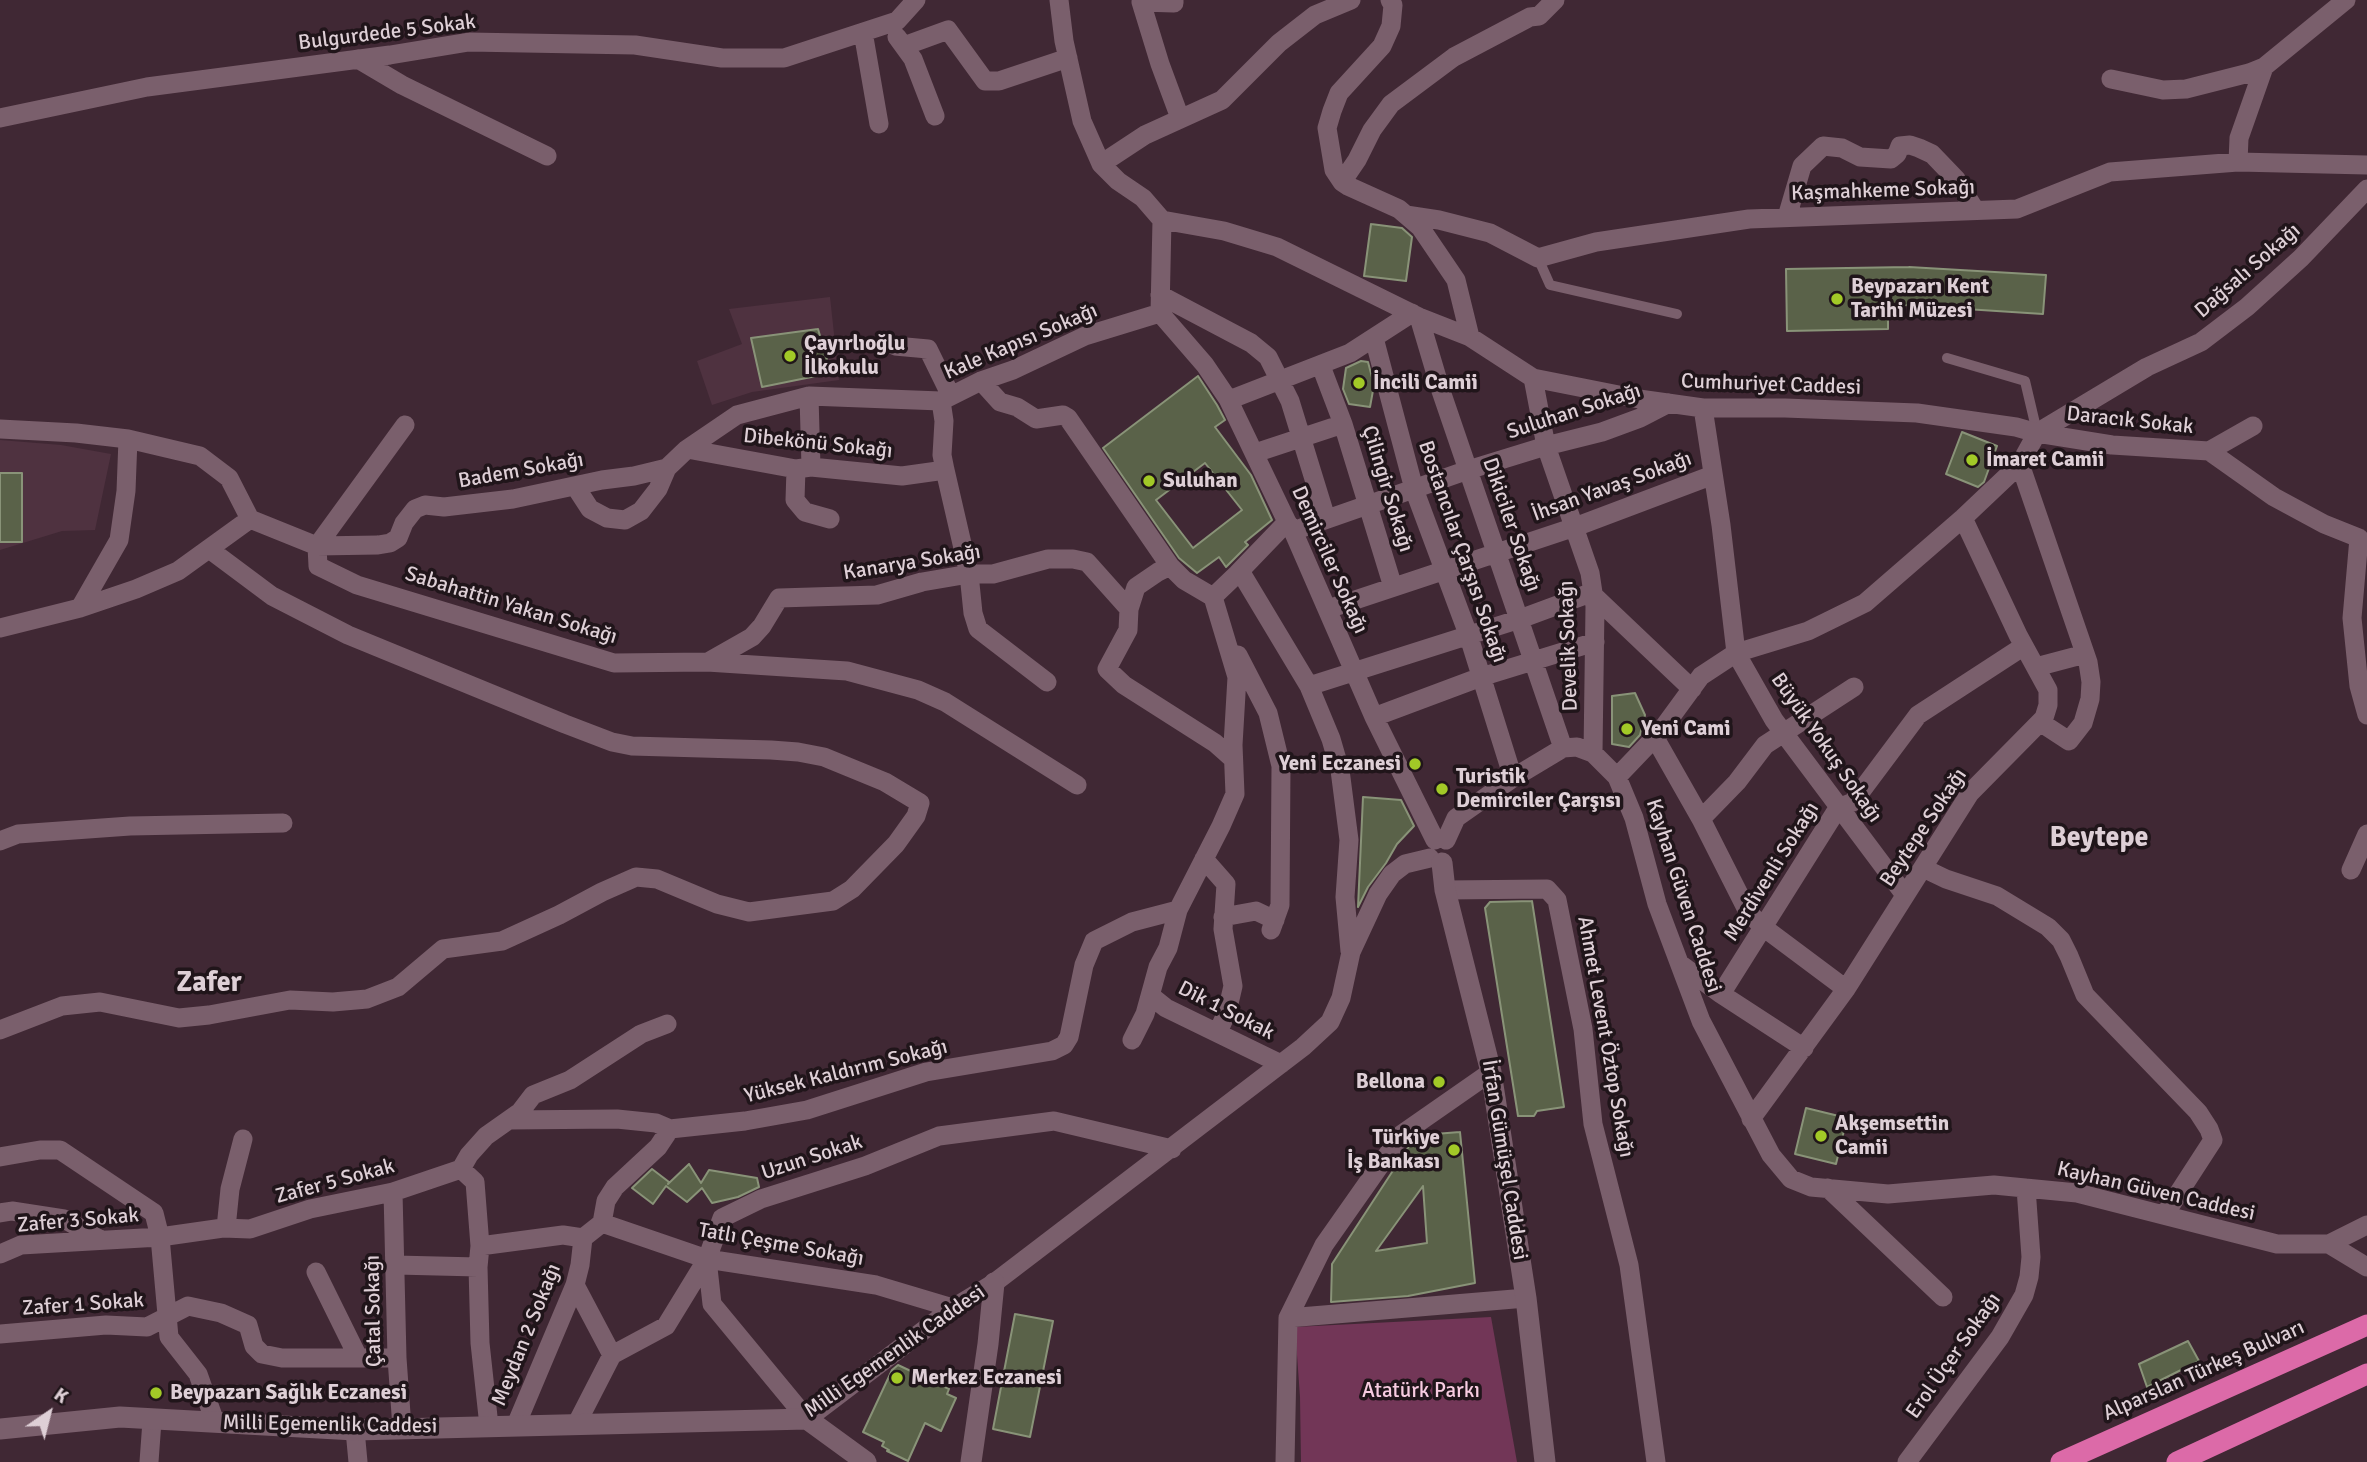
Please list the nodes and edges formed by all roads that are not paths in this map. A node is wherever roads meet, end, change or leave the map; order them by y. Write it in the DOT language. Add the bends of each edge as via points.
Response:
graph roads {
  1 [pos="916,0"];
  2 [pos="1059,0"];
  3 [pos="1174,0"];
  4 [pos="1351,0"];
  5 [pos="1391,0"];
  6 [pos="1555,0"];
  7 [pos="2346,0"];
  8 [pos="1528,8"];
  9 [pos="888,24"];
  10 [pos="863,32"];
  11 [pos="904,46"];
  12 [pos="1068,58"];
  13 [pos="358,59"];
  14 [pos="2264,67"];
  15 [pos="2110,79"];
  16 [pos="935,116"];
  17 [pos="0,118"];
  18 [pos="1180,118"];
  19 [pos="878,124"];
  20 [pos="547,156"];
  21 [pos="2238,162"];
  22 [pos="1101,164"];
  23 [pos="2367,165"];
  24 [pos="1342,182"];
  25 [pos="2367,189"];
  26 [pos="1975,210"];
  27 [pos="1406,215"];
  28 [pos="1787,217"];
  29 [pos="1162,220"];
  30 [pos="1538,258"];
  31 [pos="1160,304"];
  32 [pos="1677,314"];
  33 [pos="1415,315"];
  34 [pos="1470,337"];
  35 [pos="1374,338"];
  36 [pos="895,346"];
  37 [pos="1947,358"];
  38 [pos="1321,366"];
  39 [pos="1533,378"];
  40 [pos="981,381"];
  41 [pos="1281,381"];
  42 [pos="809,396"];
  43 [pos="946,399"];
  44 [pos="1229,400"];
  45 [pos="1669,403"];
  46 [pos="1703,408"];
  47 [pos="1343,424"];
  48 [pos="405,425"];
  49 [pos="2253,426"];
  50 [pos="0,429"];
  51 [pos="2037,433"];
  52 [pos="1302,438"];
  53 [pos="128,439"];
  54 [pos="1546,446"];
  55 [pos="687,449"];
  56 [pos="2209,451"];
  57 [pos="1255,453"];
  58 [pos="2020,464"];
  59 [pos="667,468"];
  60 [pos="804,468"];
  61 [pos="945,470"];
  62 [pos="1468,470"];
  63 [pos="1713,475"];
  64 [pos="575,486"];
  65 [pos="1414,489"];
  66 [pos="1367,504"];
  67 [pos="1326,518"];
  68 [pos="1964,518"];
  69 [pos="250,519"];
  70 [pos="830,519"];
  71 [pos="1290,526"];
  72 [pos="1575,527"];
  73 [pos="2363,536"];
  74 [pos="317,546"];
  75 [pos="209,549"];
  76 [pos="1497,552"];
  77 [pos="1170,566"];
  78 [pos="1444,570"];
  79 [pos="1240,571"];
  80 [pos="969,574"];
  81 [pos="1393,587"];
  82 [pos="1593,594"];
  83 [pos="1213,597"];
  84 [pos="80,608"];
  85 [pos="1129,608"];
  86 [pos="1328,609"];
  87 [pos="1520,619"];
  88 [pos="0,628"];
  89 [pos="1223,631"];
  90 [pos="1468,634"];
  91 [pos="1595,642"];
  92 [pos="2024,646"];
  93 [pos="1736,653"];
  94 [pos="2085,654"];
  95 [pos="1532,660"];
  96 [pos="707,662"];
  97 [pos="2036,667"];
  98 [pos="1353,671"];
  99 [pos="1481,677"];
  100 [pos="1048,682"];
  101 [pos="1309,686"];
  102 [pos="1854,687"];
  103 [pos="1692,689"];
  104 [pos="2367,716"];
  105 [pos="1374,717"];
  106 [pos="2040,722"];
  107 [pos="1784,735"];
  108 [pos="1655,738"];
  109 [pos="1563,748"];
  110 [pos="1593,753"];
  111 [pos="1233,759"];
  112 [pos="1617,777"];
  113 [pos="1513,778"];
  114 [pos="1077,785"];
  115 [pos="1839,808"];
  116 [pos="1701,819"];
  117 [pos="283,823"];
  118 [pos="2367,834"];
  119 [pos="0,841"];
  120 [pos="1438,850"];
  121 [pos="1204,859"];
  122 [pos="1923,868"];
  123 [pos="2351,870"];
  124 [pos="1445,890"];
  125 [pos="1905,895"];
  126 [pos="1178,910"];
  127 [pos="1223,917"];
  128 [pos="1763,927"];
  129 [pos="1350,956"];
  130 [pos="1680,964"];
  131 [pos="1846,989"];
  132 [pos="1721,994"];
  133 [pos="1151,996"];
  134 [pos="667,1024"];
  135 [pos="0,1030"];
  136 [pos="1218,1032"];
  137 [pos="1132,1040"];
  138 [pos="1804,1048"];
  139 [pos="1281,1064"];
  140 [pos="1491,1072"];
  141 [pos="1751,1119"];
  142 [pos="509,1120"];
  143 [pos="670,1129"];
  144 [pos="243,1139"];
  145 [pos="1172,1149"];
  146 [pos="0,1157"];
  147 [pos="461,1169"];
  148 [pos="1828,1188"];
  149 [pos="2026,1188"];
  150 [pos="393,1192"];
  151 [pos="0,1213"];
  152 [pos="2165,1214"];
  153 [pos="603,1223"];
  154 [pos="2367,1225"];
  155 [pos="226,1228"];
  156 [pos="160,1237"];
  157 [pos="583,1238"];
  158 [pos="102,1240"];
  159 [pos="2329,1244"];
  160 [pos="480,1246"];
  161 [pos="0,1254"];
  162 [pos="707,1259"];
  163 [pos="396,1265"];
  164 [pos="478,1267"];
  165 [pos="2367,1267"];
  166 [pos="316,1272"];
  167 [pos="994,1283"];
  168 [pos="575,1286"];
  169 [pos="1942,1297"];
  170 [pos="1526,1298"];
  171 [pos="953,1308"];
  172 [pos="167,1316"];
  173 [pos="1288,1318"];
  174 [pos="2367,1325"];
  175 [pos="0,1334"];
  176 [pos="612,1354"];
  177 [pos="358,1357"];
  178 [pos="397,1358"];
  179 [pos="2367,1374"];
  180 [pos="807,1419"];
  181 [pos="152,1420"];
  182 [pos="215,1422"];
  183 [pos="577,1423"];
  184 [pos="516,1425"];
  185 [pos="489,1426"];
  186 [pos="402,1428"];
  187 [pos="0,1429"];
  188 [pos="355,1430"];
  189 [pos="149,1462"];
  190 [pos="358,1462"];
  191 [pos="866,1462"];
  192 [pos="971,1462"];
  193 [pos="1285,1462"];
  194 [pos="1545,1462"];
  195 [pos="1656,1462"];
  196 [pos="1908,1462"];
  197 [pos="2062,1462"];
  198 [pos="2177,1462"];
  1 -- 9 [label="street" via="897,21"];
  2 -- 12 [label="street"];
  3 -- 18 [label="street" via="1141,2"];
  4 -- 18 [label="street" via="1315,15 1279,43 1222,100"];
  5 -- 24 [label="street" via="1391,26 1382,46 1339,93 1327,128 1334,170"];
  6 -- 8 [label="street" via="1539,16"];
  7 -- 14 [label="street"];
  8 -- 24 [label="street" via="1391,104"];
  9 -- 10 [label="street, Bulgurdede 5 Sokak"];
  9 -- 11 [label="street"];
  10 -- 13 [label="street, Bulgurdede 5 Sokak" via="785,58 722,58 635,45 469,42"];
  10 -- 19 [label="street"];
  11 -- 12 [label="street" via="948,30 985,81 999,81"];
  11 -- 16 [label="street"];
  12 -- 22 [label="street" via="1082,121"];
  13 -- 17 [label="street, Bulgurdede 5 Sokak" via="147,87"];
  13 -- 20 [label="street"];
  14 -- 15 [label="street" via="2186,89 2163,90"];
  14 -- 21 [label="street" via="2239,138"];
  18 -- 22 [label="street"];
  21 -- 23 [label="street, Kaşmahkeme Sokağı"];
  21 -- 26 [label="street, Kaşmahkeme Sokağı" via="2110,172 2017,209"];
  22 -- 29 [label="street"];
  24 -- 27 [label="street"];
  25 -- 51 [label="street, Dağsalı Sokağı" via="2301,258 2202,342 2147,367"];
  26 -- 28 [label="street, Kaşmahkeme Sokağı"];
  26 -- 28 [label="street" via="1956,179 1932,154 1919,148 1900,146 1891,159 1860,158 1842,148 1823,146 1802,166"];
  27 -- 30 [label="street" via="1490,233"];
  27 -- 34 [label="street" via="1456,280"];
  28 -- 30 [label="street, Kaşmahkeme Sokağı" via="1596,242"];
  29 -- 31 [label="street"];
  29 -- 33 [label="street, Cumhuriyet Caddesi" via="1277,247"];
  30 -- 32 [label="lane" via="1550,285"];
  31 -- 40 [label="street, Kale Kapısı Sokağı"];
  31 -- 41 [label="street" via="1251,343 1268,356"];
  31 -- 44 [label="street, Demirciler Sokağı"];
  33 -- 34 [label="street, Cumhuriyet Caddesi"];
  33 -- 35 [label="street"];
  33 -- 62 [label="street, Dikiciler Sokağı"];
  34 -- 39 [label="street, Cumhuriyet Caddesi"];
  35 -- 38 [label="street"];
  35 -- 65 [label="street, Bostancılar Çarşısı Sokağı"];
  36 -- 43 [label="street" via="928,349"];
  37 -- 51 [label="lane" via="2025,381"];
  38 -- 41 [label="street"];
  38 -- 47 [label="street, Çilingir Sokağı"];
  39 -- 45 [label="street, Cumhuriyet Caddesi"];
  39 -- 54 [label="street, Develik Sokağı"];
  40 -- 43 [label="street, Kale Kapısı Sokağı"];
  40 -- 77 [label="street" via="1000,402 1036,419 1068,418"];
  41 -- 44 [label="street"];
  41 -- 52 [label="street"];
  42 -- 43 [label="street, Kale Kapısı Sokağı"];
  42 -- 55 [label="street, Kale Kapısı Sokağı" via="737,415"];
  42 -- 60 [label="street"];
  43 -- 61 [label="street"];
  44 -- 57 [label="street, Demirciler Sokağı"];
  45 -- 46 [label="street, Cumhuriyet Caddesi"];
  45 -- 54 [label="street, Suluhan Sokağı" via="1602,432"];
  46 -- 51 [label="street, Cumhuriyet Caddesi" via="1917,413"];
  46 -- 63 [label="street, Büyük Yokuş Sokağı"];
  47 -- 52 [label="street"];
  47 -- 66 [label="street, Çilingir Sokağı"];
  48 -- 74 [label="street"];
  49 -- 56 [label="street, Daracık Sokak"];
  50 -- 53 [label="street"];
  51 -- 56 [label="street, Daracık Sokak" via="2112,445"];
  51 -- 58 [label="street"];
  52 -- 57 [label="street"];
  52 -- 67 [label="street"];
  53 -- 69 [label="street" via="200,456 229,478"];
  53 -- 84 [label="street" via="119,540"];
  54 -- 62 [label="street, Suluhan Sokağı"];
  54 -- 72 [label="street, Develik Sokağı"];
  55 -- 59 [label="street, Kale Kapısı Sokağı"];
  55 -- 60 [label="street, Dibekönü Sokağı"];
  56 -- 73 [label="street" via="2274,497 2324,524"];
  57 -- 71 [label="street, Demirciler Sokağı"];
  58 -- 68 [label="street"];
  58 -- 94 [label="street"];
  59 -- 64 [label="street, Badem Sokağı"];
  59 -- 64 [label="street" via="641,511 625,520 590,509"];
  60 -- 61 [label="street, Dibekönü Sokağı" via="902,476"];
  60 -- 70 [label="street" via="795,500 805,512"];
  61 -- 80 [label="street"];
  62 -- 65 [label="street, Suluhan Sokağı"];
  62 -- 76 [label="street, Dikiciler Sokağı"];
  63 -- 72 [label="street, İhsan Yavaş Sokağı"];
  63 -- 93 [label="street, Büyük Yokuş Sokağı"];
  64 -- 74 [label="street, Badem Sokağı" via="513,499 425,505 415,509 390,543"];
  65 -- 66 [label="street, Suluhan Sokağı"];
  65 -- 78 [label="street, Bostancılar Çarşısı Sokağı"];
  66 -- 67 [label="street, Suluhan Sokağı"];
  66 -- 81 [label="street, Çilingir Sokağı"];
  67 -- 71 [label="street, Suluhan Sokağı"];
  68 -- 92 [label="street"];
  68 -- 93 [label="street" via="1865,603 1808,631"];
  69 -- 74 [label="street"];
  69 -- 75 [label="street"];
  71 -- 79 [label="street"];
  71 -- 86 [label="street, Demirciler Sokağı"];
  72 -- 76 [label="street, İhsan Yavaş Sokağı"];
  72 -- 82 [label="street, Develik Sokağı"];
  73 -- 104 [label="street" via="2351,618"];
  74 -- 96 [label="street, Sabahattin Yakan Sokağı" via="318,566 357,584 614,663"];
  75 -- 84 [label="street" via="178,571"];
  75 -- 135 [label="street" via="272,596 348,635 612,742 824,757 886,782 920,803 916,816 896,845 852,889 833,901 749,912 657,879 636,877 502,941 443,949 398,987 367,999 290,1000 179,1018 100,1002 62,1006"];
  76 -- 78 [label="street, İhsan Yavaş Sokağı"];
  76 -- 87 [label="street, Dikiciler Sokağı"];
  77 -- 83 [label="street"];
  77 -- 85 [label="street" via="1136,587"];
  78 -- 81 [label="street, İhsan Yavaş Sokağı"];
  78 -- 90 [label="street, Bostancılar Çarşısı Sokağı"];
  79 -- 83 [label="street"];
  79 -- 101 [label="street"];
  80 -- 85 [label="street, Kanarya Sokağı" via="993,574 1048,559 1073,559 1087,562"];
  80 -- 96 [label="street, Kanarya Sokağı" via="877,595 779,598 752,637"];
  80 -- 100 [label="street" via="978,629"];
  81 -- 86 [label="street, İhsan Yavaş Sokağı"];
  82 -- 87 [label="street"];
  82 -- 91 [label="street, Develik Sokağı"];
  82 -- 103 [label="street"];
  83 -- 89 [label="street"];
  84 -- 88 [label="street"];
  85 -- 111 [label="street" via="1128,630 1107,670"];
  86 -- 98 [label="street, Demirciler Sokağı"];
  87 -- 90 [label="street"];
  87 -- 95 [label="street, Dikiciler Sokağı"];
  89 -- 111 [label="street" via="1237,677"];
  89 -- 127 [label="street" via="1268,713 1281,766 1280,905 1273,925 1256,911"];
  90 -- 98 [label="street"];
  90 -- 99 [label="street, Bostancılar Çarşısı Sokağı"];
  91 -- 95 [label="street"];
  91 -- 110 [label="street, Develik Sokağı"];
  92 -- 97 [label="street"];
  92 -- 115 [label="street, Merdivenli Sokağı" via="1918,715 1853,802"];
  93 -- 103 [label="street" via="1701,676"];
  93 -- 107 [label="street, Büyük Yokuş Sokağı"];
  94 -- 97 [label="street"];
  94 -- 106 [label="street" via="2091,682 2082,723 2069,741"];
  95 -- 99 [label="street"];
  95 -- 109 [label="street, Dikiciler Sokağı"];
  96 -- 114 [label="street, Sabahattin Yakan Sokağı" via="848,671 918,690 945,702"];
  97 -- 106 [label="street" via="2048,690 2048,705"];
  98 -- 101 [label="street"];
  98 -- 105 [label="street, Demirciler Sokağı"];
  99 -- 105 [label="street"];
  99 -- 113 [label="street, Bostancılar Çarşısı Sokağı"];
  101 -- 129 [label="street" via="1339,770 1349,841 1345,897"];
  102 -- 107 [label="street"];
  103 -- 108 [label="street"];
  105 -- 120 [label="street, Demirciler Sokağı"];
  106 -- 122 [label="street, Beytepe Sokağı" via="1970,793"];
  107 -- 115 [label="street, Büyük Yokuş Sokağı"];
  107 -- 116 [label="street" via="1765,745"];
  108 -- 112 [label="street"];
  108 -- 116 [label="street"];
  109 -- 110 [label="street"];
  109 -- 113 [label="street"];
  110 -- 112 [label="street, Kayhan Güven Caddesi"];
  111 -- 121 [label="street" via="1235,794"];
  112 -- 130 [label="street, Kayhan Güven Caddesi"];
  113 -- 120 [label="street" via="1456,818"];
  115 -- 125 [label="street, Büyük Yokuş Sokağı"];
  115 -- 128 [label="street, Merdivenli Sokağı"];
  116 -- 128 [label="street" via="1748,912"];
  117 -- 119 [label="street" via="130,826 18,834"];
  118 -- 123 [label="street"];
  120 -- 124 [label="street, İrfan Gümüşel Caddesi"];
  120 -- 129 [label="street, Milli Egemenlik Caddesi" via="1392,874 1377,894"];
  121 -- 126 [label="street"];
  121 -- 127 [label="street" via="1226,884"];
  122 -- 125 [label="street, Beytepe Sokağı"];
  122 -- 152 [label="street" via="1997,896 2048,927 2061,940 2085,995 2198,1112 2213,1140"];
  124 -- 140 [label="street, İrfan Gümüşel Caddesi"];
  124 -- 195 [label="street, Ahmet Levent Öztop Sokağı" via="1547,890 1557,900 1583,1029 1593,1124 1629,1265"];
  125 -- 131 [label="street, Beytepe Sokağı"];
  126 -- 133 [label="street"];
  126 -- 143 [label="street, Yüksek Kaldırım Sokağı" via="1132,922 1094,941 1084,965 1069,1037 1052,1051 926,1072 807,1110"];
  127 -- 136 [label="street" via="1233,986"];
  128 -- 131 [label="street"];
  128 -- 132 [label="street, Merdivenli Sokağı"];
  129 -- 139 [label="street, Milli Egemenlik Caddesi" via="1341,998 1330,1022"];
  130 -- 132 [label="street"];
  130 -- 141 [label="street, Kayhan Güven Caddesi" via="1701,1021"];
  131 -- 138 [label="street, Beytepe Sokağı"];
  132 -- 138 [label="street"];
  133 -- 136 [label="street, Dik 1 Sokak"];
  133 -- 137 [label="street"];
  134 -- 142 [label="street" via="641,1034 570,1080 533,1095"];
  136 -- 139 [label="street, Dik 1 Sokak"];
  138 -- 141 [label="street, Beytepe Sokağı"];
  139 -- 145 [label="street, Milli Egemenlik Caddesi"];
  140 -- 170 [label="street, İrfan Gümüşel Caddesi"];
  140 -- 173 [label="street" via="1402,1134 1324,1245"];
  141 -- 148 [label="street, Kayhan Güven Caddesi" via="1791,1179"];
  142 -- 143 [label="street, Yüksek Kaldırım Sokağı" via="617,1119"];
  142 -- 147 [label="street" via="486,1136"];
  143 -- 153 [label="street" via="659,1147 610,1194"];
  144 -- 155 [label="street"];
  145 -- 162 [label="street, Uzun Sokak" via="1054,1121 939,1136 865,1166 761,1199 722,1218"];
  145 -- 167 [label="street, Milli Egemenlik Caddesi"];
  146 -- 156 [label="street" via="60,1150 154,1213"];
  147 -- 150 [label="street, Zafer 5 Sokak"];
  147 -- 160 [label="street" via="475,1182"];
  148 -- 149 [label="street, Kayhan Güven Caddesi" via="1888,1194 1994,1185"];
  148 -- 169 [label="street"];
  149 -- 152 [label="street, Kayhan Güven Caddesi" via="2077,1193"];
  149 -- 196 [label="street, Erol Üçer Sokağı" via="2031,1257 2024,1295 2000,1337"];
  150 -- 155 [label="street, Zafer 5 Sokak" via="310,1209 250,1229"];
  150 -- 163 [label="street, Çatal Sokağı"];
  151 -- 158 [label="street" via="64,1219"];
  152 -- 159 [label="street, Kayhan Güven Caddesi" via="2277,1244"];
  153 -- 157 [label="street"];
  153 -- 162 [label="street, Tatlı Çeşme Sokağı"];
  154 -- 159 [label="street"];
  155 -- 156 [label="street, Zafer 5 Sokak"];
  156 -- 158 [label="street, Zafer 3 Sokak"];
  156 -- 172 [label="street"];
  157 -- 160 [label="street" via="563,1235"];
  157 -- 168 [label="street, Meydan 2 Sokağı"];
  158 -- 161 [label="street, Zafer 3 Sokak" via="21,1245"];
  159 -- 165 [label="street"];
  160 -- 164 [label="street"];
  162 -- 171 [label="street, Tatlı Çeşme Sokağı" via="876,1285"];
  162 -- 176 [label="street, Uzun Sokak" via="666,1326"];
  162 -- 180 [label="street" via="712,1304"];
  163 -- 164 [label="street"];
  163 -- 178 [label="street, Çatal Sokağı"];
  164 -- 185 [label="street"];
  166 -- 177 [label="street"];
  167 -- 171 [label="street, Milli Egemenlik Caddesi"];
  167 -- 192 [label="street"];
  168 -- 176 [label="street"];
  168 -- 184 [label="street, Meydan 2 Sokağı"];
  170 -- 173 [label="street"];
  170 -- 194 [label="street, İrfan Gümüşel Caddesi"];
  171 -- 180 [label="street, Milli Egemenlik Caddesi"];
  172 -- 175 [label="street, Zafer 1 Sokak" via="147,1327 106,1325"];
  172 -- 177 [label="street, Zafer 1 Sokak" via="188,1306 221,1313 248,1325 254,1346 262,1353 282,1358"];
  172 -- 182 [label="street" via="169,1337 198,1374"];
  173 -- 193 [label="street"];
  174 -- 197 [label="highway, Alparslan Türkeş Bulvarı"];
  176 -- 183 [label="street"];
  177 -- 178 [label="street, Zafer 1 Sokak"];
  178 -- 186 [label="street, Çatal Sokağı"];
  179 -- 198 [label="highway"];
  180 -- 183 [label="street, Milli Egemenlik Caddesi"];
  180 -- 191 [label="street"];
  181 -- 182 [label="street, Milli Egemenlik Caddesi"];
  181 -- 187 [label="street, Milli Egemenlik Caddesi" via="120,1418"];
  181 -- 189 [label="street"];
  182 -- 188 [label="street, Milli Egemenlik Caddesi"];
  183 -- 184 [label="street, Milli Egemenlik Caddesi"];
  184 -- 185 [label="street, Milli Egemenlik Caddesi"];
  185 -- 186 [label="street, Milli Egemenlik Caddesi"];
  186 -- 188 [label="street, Milli Egemenlik Caddesi"];
  188 -- 190 [label="street"];
}
